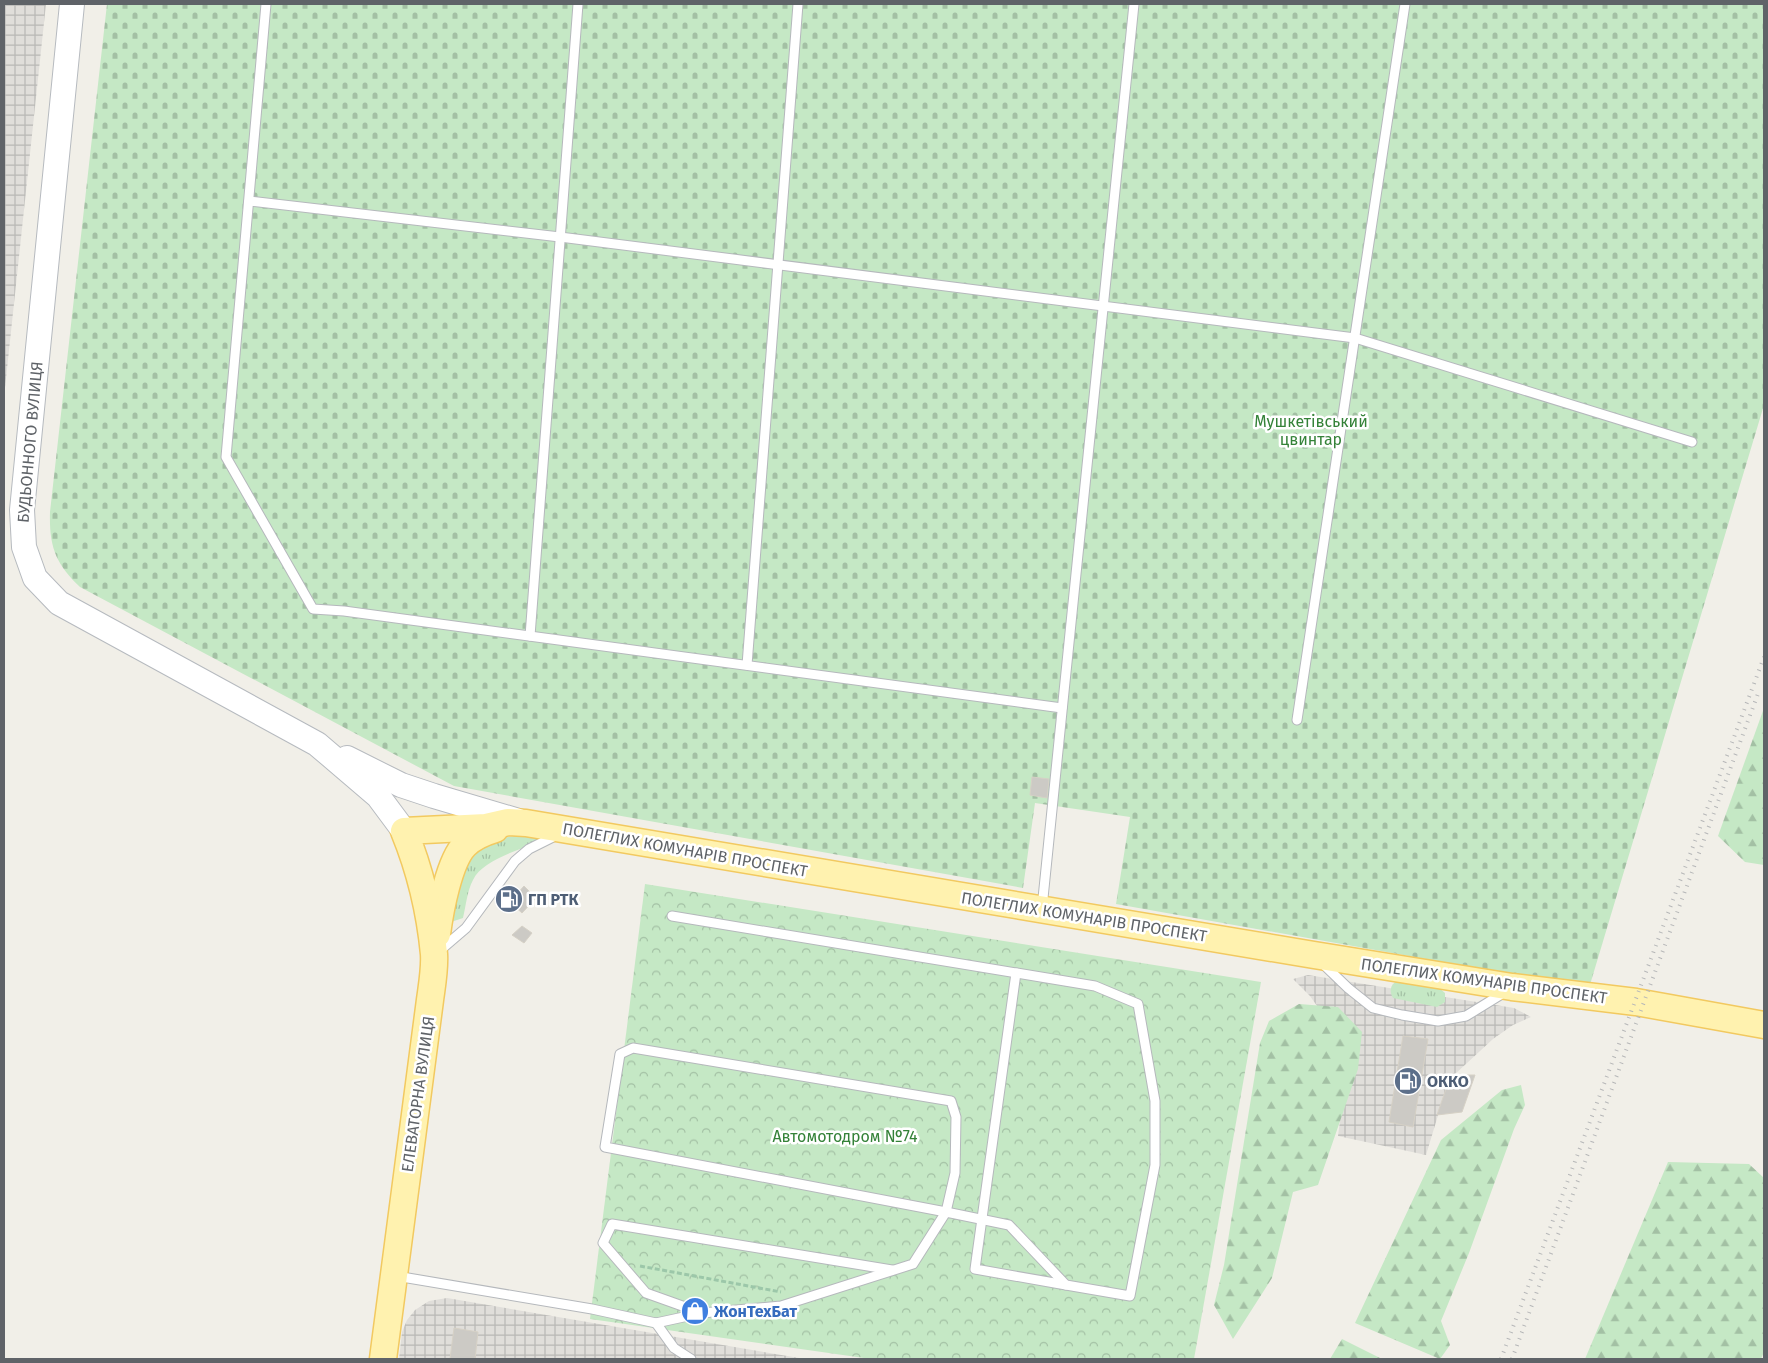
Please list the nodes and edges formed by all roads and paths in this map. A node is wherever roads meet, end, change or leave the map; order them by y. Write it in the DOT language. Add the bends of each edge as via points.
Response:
graph roads {
  1 [pos="72,4"];
  2 [pos="266,4"];
  3 [pos="578,4"];
  4 [pos="798,4"];
  5 [pos="1134,4"];
  6 [pos="1405,4"];
  7 [pos="249,201"];
  8 [pos="560,237"];
  9 [pos="778,264"];
  10 [pos="1104,306"];
  11 [pos="1354,338"];
  12 [pos="1692,442"];
  13 [pos="530,636"];
  14 [pos="747,666"];
  15 [pos="1062,708"];
  16 [pos="1297,720"];
  17 [pos="317,744"];
  18 [pos="526,823"];
  19 [pos="568,830"];
  20 [pos="404,831"];
  21 [pos="1041,910"];
  22 [pos="672,916"];
  23 [pos="1314,955"];
  24 [pos="434,956"];
  25 [pos="1016,973"];
  26 [pos="1512,987"];
  27 [pos="1764,1025"];
  28 [pos="946,1212"];
  29 [pos="981,1219"];
  30 [pos="620,1263"];
  31 [pos="894,1270"];
  32 [pos="393,1276"];
  33 [pos="1066,1285"];
  34 [pos="809,1297"];
  35 [pos="702,1313"];
  36 [pos="656,1323"];
  37 [pos="383,1359"];
  38 [pos="691,1359"];
  1 -- 17 [label="main road, БУДЬОННОГО ВУЛИЦЯ" via="23,500 24,547 34,578 59,603"];
  2 -- 7 [label="lane"];
  3 -- 8 [label="lane"];
  4 -- 9 [label="lane"];
  5 -- 10 [label="lane"];
  6 -- 11 [label="lane"];
  7 -- 8 [label="lane"];
  7 -- 13 [label="lane" via="226,457 312,609"];
  8 -- 9 [label="lane"];
  8 -- 13 [label="lane"];
  9 -- 10 [label="lane"];
  9 -- 14 [label="lane"];
  10 -- 11 [label="lane"];
  10 -- 15 [label="lane"];
  11 -- 12 [label="lane"];
  11 -- 16 [label="lane"];
  13 -- 14 [label="lane"];
  14 -- 15 [label="lane"];
  15 -- 21 [label="lane"];
  17 -- 18 [label="main road" via="401,785"];
  17 -- 20 [label="main road, БУДЬОННОГО ВУЛИЦЯ" via="378,796"];
  18 -- 19 [label="main road, ПОЛЕГЛИХ КОМУНАРІВ ПРОСПЕКТ"];
  18 -- 20 [label="main road, ПОЛЕГЛИХ КОМУНАРІВ ПРОСПЕКТ"];
  18 -- 24 [label="main road" via="486,832 460,852 440,913"];
  19 -- 21 [label="main road, ПОЛЕГЛИХ КОМУНАРІВ ПРОСПЕКТ"];
  19 -- 24 [label="lane" via="528,849 515,861 466,928"];
  20 -- 24 [label="main road, ЕЛЕВАТОРНА ВУЛИЦЯ" via="422,883"];
  21 -- 23 [label="main road, ПОЛЕГЛИХ КОМУНАРІВ ПРОСПЕКТ"];
  22 -- 25 [label="lane"];
  23 -- 26 [label="main road, ПОЛЕГЛИХ КОМУНАРІВ ПРОСПЕКТ"];
  23 -- 26 [label="lane" via="1374,1008 1438,1021 1466,1016"];
  24 -- 32 [label="main road, ЕЛЕВАТОРНА ВУЛИЦЯ"];
  25 -- 29 [label="lane"];
  25 -- 33 [label="lane" via="1095,986 1138,1004 1155,1101 1155,1165 1130,1296"];
  26 -- 27 [label="main road, ПОЛЕГЛИХ КОМУНАРІВ ПРОСПЕКТ" via="1636,1002"];
  28 -- 28 [label="lane" via="955,1173 956,1117 950,1101 633,1048 620,1054 605,1147"];
  28 -- 29 [label="lane"];
  28 -- 31 [label="lane" via="913,1264"];
  29 -- 33 [label="lane" via="1009,1225"];
  29 -- 33 [label="lane" via="975,1268"];
  30 -- 31 [label="lane" via="604,1243 612,1224"];
  30 -- 34 [label="path"];
  30 -- 35 [label="lane" via="646,1292"];
  31 -- 34 [label="lane"];
  32 -- 36 [label="lane" via="592,1308"];
  32 -- 37 [label="main road, ЕЛЕВАТОРНА ВУЛИЦЯ"];
  34 -- 35 [label="lane" via="781,1306"];
  35 -- 36 [label="lane"];
  36 -- 38 [label="lane" via="674,1348"];
}
